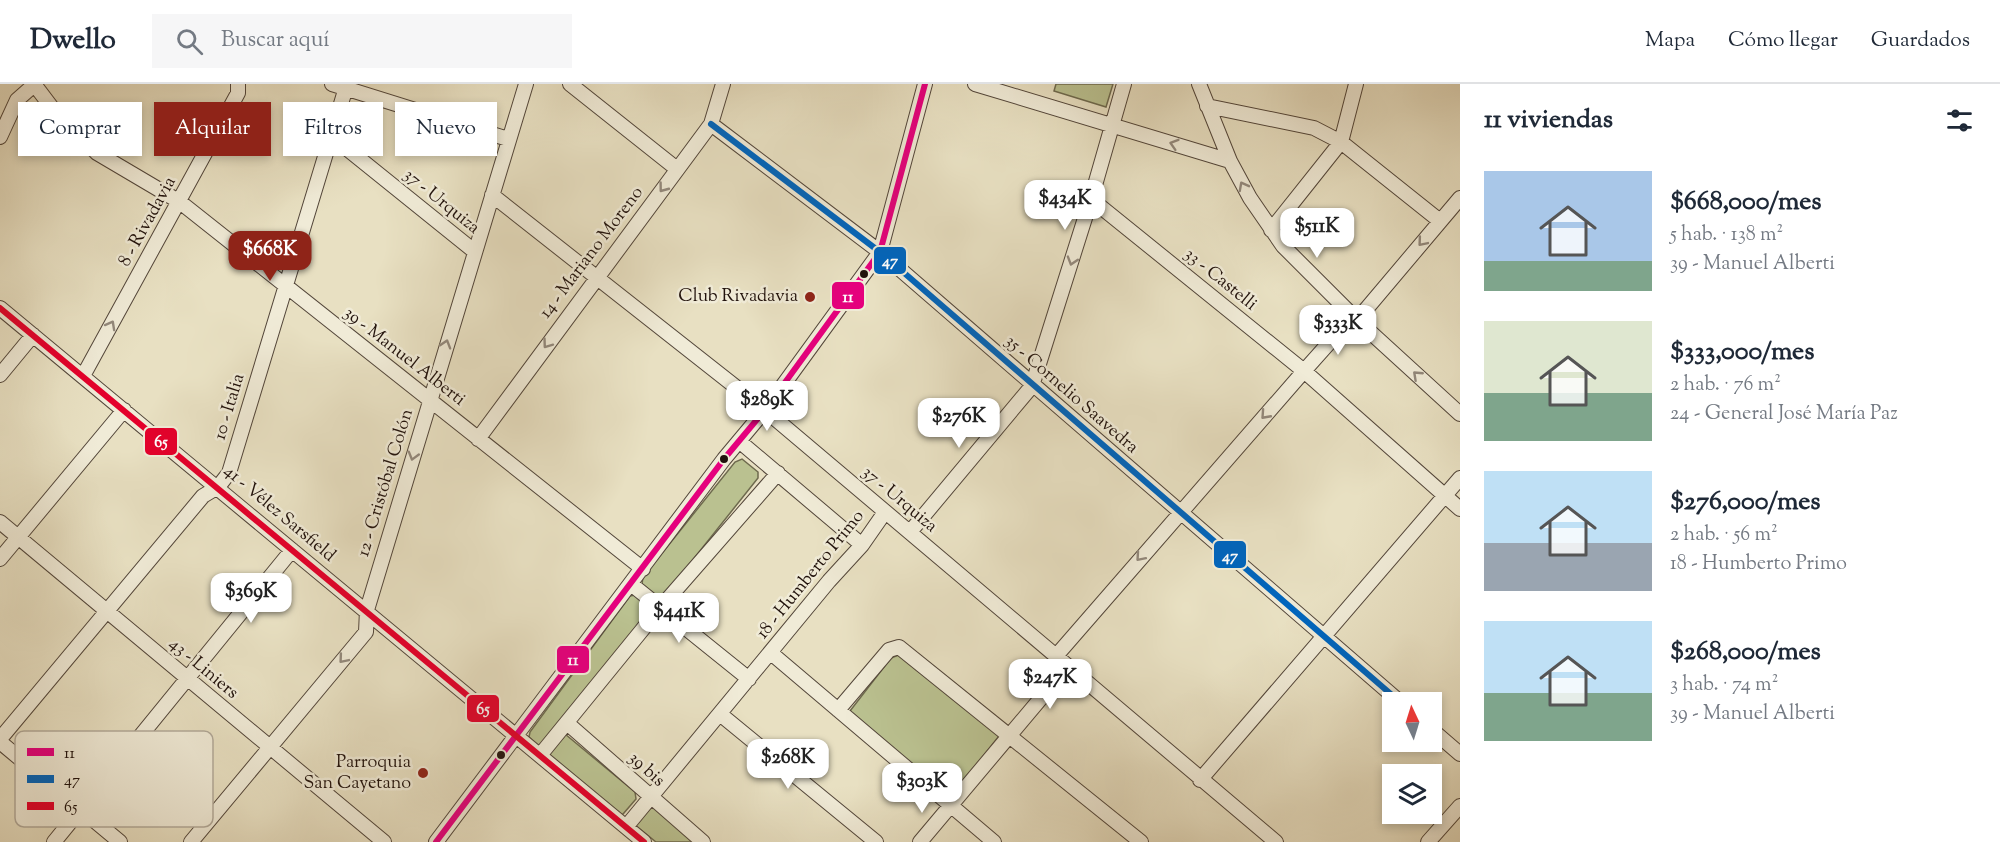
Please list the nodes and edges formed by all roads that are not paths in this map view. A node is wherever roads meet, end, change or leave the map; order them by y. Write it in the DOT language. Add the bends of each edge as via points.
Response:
graph roads {
  1 [pos="226,84"];
  2 [pos="526,84"];
  3 [pos="570,84"];
  4 [pos="723,84"];
  5 [pos="925,84"];
  6 [pos="975,84"];
  7 [pos="1124,84"];
  8 [pos="1199,84"];
  9 [pos="1356,84"];
  10 [pos="34,85"];
  11 [pos="342,86"];
  12 [pos="240,87"];
  13 [pos="338,102"];
  14 [pos="1208,106"];
  15 [pos="711,124"];
  16 [pos="1111,125"];
  17 [pos="0,138"];
  18 [pos="508,139"];
  19 [pos="1341,142"];
  20 [pos="324,156"];
  21 [pos="356,156"];
  22 [pos="1230,160"];
  23 [pos="677,169"];
  24 [pos="492,195"];
  25 [pos="1460,198"];
  26 [pos="1091,199"];
  27 [pos="180,202"];
  28 [pos="1440,221"];
  29 [pos="1271,230"];
  30 [pos="474,251"];
  31 [pos="880,252"];
  32 [pos="596,277"];
  33 [pos="285,286"];
  34 [pos="0,308"];
  35 [pos="1357,320"];
  36 [pos="33,335"];
  37 [pos="1304,371"];
  38 [pos="0,375"];
  39 [pos="83,376"];
  40 [pos="1032,386"];
  41 [pos="429,400"];
  42 [pos="124,410"];
  43 [pos="765,410"];
  44 [pos="1460,414"];
  45 [pos="478,439"];
  46 [pos="739,441"];
  47 [pos="778,474"];
  48 [pos="1460,478"];
  49 [pos="218,487"];
  50 [pos="1444,495"];
  51 [pos="1460,509"];
  52 [pos="885,512"];
  53 [pos="1178,513"];
  54 [pos="0,522"];
  55 [pos="910,532"];
  56 [pos="18,537"];
  57 [pos="862,545"];
  58 [pos="292,550"];
  59 [pos="0,559"];
  60 [pos="643,568"];
  61 [pos="631,584"];
  62 [pos="660,608"];
  63 [pos="367,610"];
  64 [pos="107,611"];
  65 [pos="1323,636"];
  66 [pos="771,653"];
  67 [pos="1056,656"];
  68 [pos="1068,666"];
  69 [pos="186,678"];
  70 [pos="749,679"];
  71 [pos="1388,692"];
  72 [pos="838,710"];
  73 [pos="720,714"];
  74 [pos="567,723"];
  75 [pos="144,731"];
  76 [pos="1009,734"];
  77 [pos="517,735"];
  78 [pos="1442,738"];
  79 [pos="0,740"];
  80 [pos="269,748"];
  81 [pos="15,753"];
  82 [pos="541,754"];
  83 [pos="1460,754"];
  84 [pos="1200,780"];
  85 [pos="650,798"];
  86 [pos="949,806"];
  87 [pos="1460,806"];
  88 [pos="213,815"];
  89 [pos="67,827"];
  90 [pos="102,827"];
  91 [pos="203,827"];
  92 [pos="626,827"];
  93 [pos="54,842"];
  94 [pos="120,842"];
  95 [pos="191,842"];
  96 [pos="384,842"];
  97 [pos="436,842"];
  98 [pos="644,842"];
  99 [pos="703,842"];
  100 [pos="876,842"];
  101 [pos="920,842"];
  102 [pos="994,842"];
  103 [pos="1141,842"];
  104 [pos="1275,842"];
  105 [pos="1428,842"];
  1 -- 12 [label="street"];
  2 -- 18 [label="street, 12 - Cristóbal Colón"];
  3 -- 23 [label="street"];
  4 -- 15 [label="street, 14 - Mariano Moreno"];
  5 -- 31 [label="street"];
  6 -- 16 [label="street"];
  7 -- 16 [label="street"];
  8 -- 14 [label="street"];
  9 -- 19 [label="street"];
  10 -- 17 [label="street" via="17,100"];
  10 -- 27 [label="street, 39 - Manuel Alberti" via="97,153"];
  11 -- 13 [label="street, 10 - Italia"];
  11 -- 18 [label="street"];
  12 -- 27 [label="street, 8 - Rivadavia"];
  14 -- 19 [label="street" via="1314,128"];
  14 -- 22 [label="street"];
  15 -- 23 [label="street, 14 - Mariano Moreno"];
  15 -- 31 [label="street, 35 - Cornelio Saavedra"];
  22 -- 16 [label="street, one-way"];
  16 -- 26 [label="street"];
  18 -- 24 [label="street, 12 - Cristóbal Colón"];
  19 -- 28 [label="street"];
  19 -- 29 [label="street"];
  20 -- 33 [label="street, 10 - Italia"];
  21 -- 30 [label="street, 37 - Urquiza"];
  29 -- 22 [label="street, one-way"];
  23 -- 32 [label="street, 14 - Mariano Moreno, one-way"];
  24 -- 30 [label="street, 12 - Cristóbal Colón"];
  24 -- 32 [label="street, 37 - Urquiza"];
  25 -- 28 [label="street"];
  26 -- 37 [label="street, 33 - Castelli"];
  26 -- 40 [label="street, one-way"];
  27 -- 33 [label="street, 39 - Manuel Alberti"];
  39 -- 27 [label="street, 8 - Rivadavia, one-way"];
  28 -- 35 [label="street, one-way"];
  29 -- 35 [label="street"];
  41 -- 30 [label="street, 12 - Cristóbal Colón, one-way"];
  31 -- 40 [label="street, 35 - Cornelio Saavedra"];
  31 -- 43 [label="street"];
  32 -- 43 [label="street, 37 - Urquiza"];
  32 -- 45 [label="street, 14 - Mariano Moreno, one-way"];
  33 -- 41 [label="street, 39 - Manuel Alberti"];
  33 -- 49 [label="street, 10 - Italia" via="229,473"];
  34 -- 36 [label="street, 41 - Vélez Sarsfield"];
  35 -- 37 [label="street" via="1345,325"];
  44 -- 35 [label="street, one-way"];
  36 -- 38 [label="street"];
  36 -- 39 [label="street, 41 - Vélez Sarsfield"];
  37 -- 50 [label="street, 33 - Castelli"];
  37 -- 53 [label="street, one-way"];
  39 -- 42 [label="street, 41 - Vélez Sarsfield"];
  40 -- 53 [label="street, 35 - Cornelio Saavedra"];
  40 -- 55 [label="street"];
  41 -- 45 [label="street, 39 - Manuel Alberti"];
  41 -- 63 [label="street, 12 - Cristóbal Colón, one-way"];
  42 -- 49 [label="street, 41 - Vélez Sarsfield"];
  42 -- 56 [label="street"];
  43 -- 46 [label="street"];
  43 -- 52 [label="street, 37 - Urquiza"];
  45 -- 60 [label="street, 39 - Manuel Alberti"];
  46 -- 47 [label="street"];
  46 -- 60 [label="street"];
  47 -- 57 [label="street"];
  47 -- 62 [label="street"];
  48 -- 50 [label="street"];
  49 -- 58 [label="street, 41 - Vélez Sarsfield"];
  49 -- 64 [label="street, 10 - Italia" via="203,496"];
  50 -- 51 [label="street, 33 - Castelli"];
  50 -- 65 [label="street"];
  52 -- 55 [label="street, 37 - Urquiza"];
  52 -- 57 [label="street, 18 - Humberto Primo"];
  53 -- 65 [label="street, 35 - Cornelio Saavedra"];
  53 -- 67 [label="street, one-way"];
  54 -- 56 [label="street, 43 - Liniers"];
  55 -- 67 [label="street, 37 - Urquiza"];
  56 -- 59 [label="street"];
  56 -- 64 [label="street, 43 - Liniers"];
  57 -- 66 [label="street, 18 - Humberto Primo"];
  58 -- 63 [label="street, 41 - Vélez Sarsfield"];
  58 -- 69 [label="street"];
  60 -- 61 [label="street"];
  61 -- 62 [label="street"];
  61 -- 77 [label="street"];
  62 -- 70 [label="street"];
  62 -- 74 [label="street"];
  63 -- 77 [label="street, 41 - Vélez Sarsfield"];
  63 -- 80 [label="street, 12 - Cristóbal Colón, one-way" via="366,632"];
  64 -- 69 [label="street, 43 - Liniers"];
  64 -- 79 [label="street, 10 - Italia"];
  65 -- 71 [label="street, 35 - Cornelio Saavedra"];
  65 -- 84 [label="street"];
  66 -- 70 [label="street, 18 - Humberto Primo"];
  66 -- 72 [label="street"];
  67 -- 68 [label="street, 37 - Urquiza"];
  68 -- 76 [label="street"];
  68 -- 84 [label="street, 37 - Urquiza"];
  69 -- 75 [label="street"];
  69 -- 80 [label="street, 43 - Liniers"];
  70 -- 73 [label="street, 18 - Humberto Primo"];
  72 -- 76 [label="street" via="889,650 899,647"];
  72 -- 86 [label="street"];
  73 -- 85 [label="street, 18 - Humberto Primo"];
  73 -- 100 [label="street"];
  74 -- 82 [label="street"];
  74 -- 85 [label="street, 39 bis"];
  76 -- 86 [label="street"];
  76 -- 103 [label="street"];
  77 -- 82 [label="street, 41 - Vélez Sarsfield"];
  77 -- 97 [label="street"];
  78 -- 83 [label="street"];
  79 -- 81 [label="street"];
  80 -- 88 [label="street, 12 - Cristóbal Colón"];
  80 -- 96 [label="street, 43 - Liniers"];
  82 -- 92 [label="street, 41 - Vélez Sarsfield"];
  84 -- 104 [label="street, 37 - Urquiza"];
  85 -- 92 [label="street, 18 - Humberto Primo"];
  85 -- 99 [label="street, 39 bis"];
  86 -- 101 [label="street"];
  86 -- 102 [label="street"];
  87 -- 105 [label="street"];
  89 -- 93 [label="street"];
  90 -- 94 [label="street"];
  91 -- 95 [label="street, 12 - Cristóbal Colón"];
  92 -- 98 [label="street, 41 - Vélez Sarsfield"];
}
